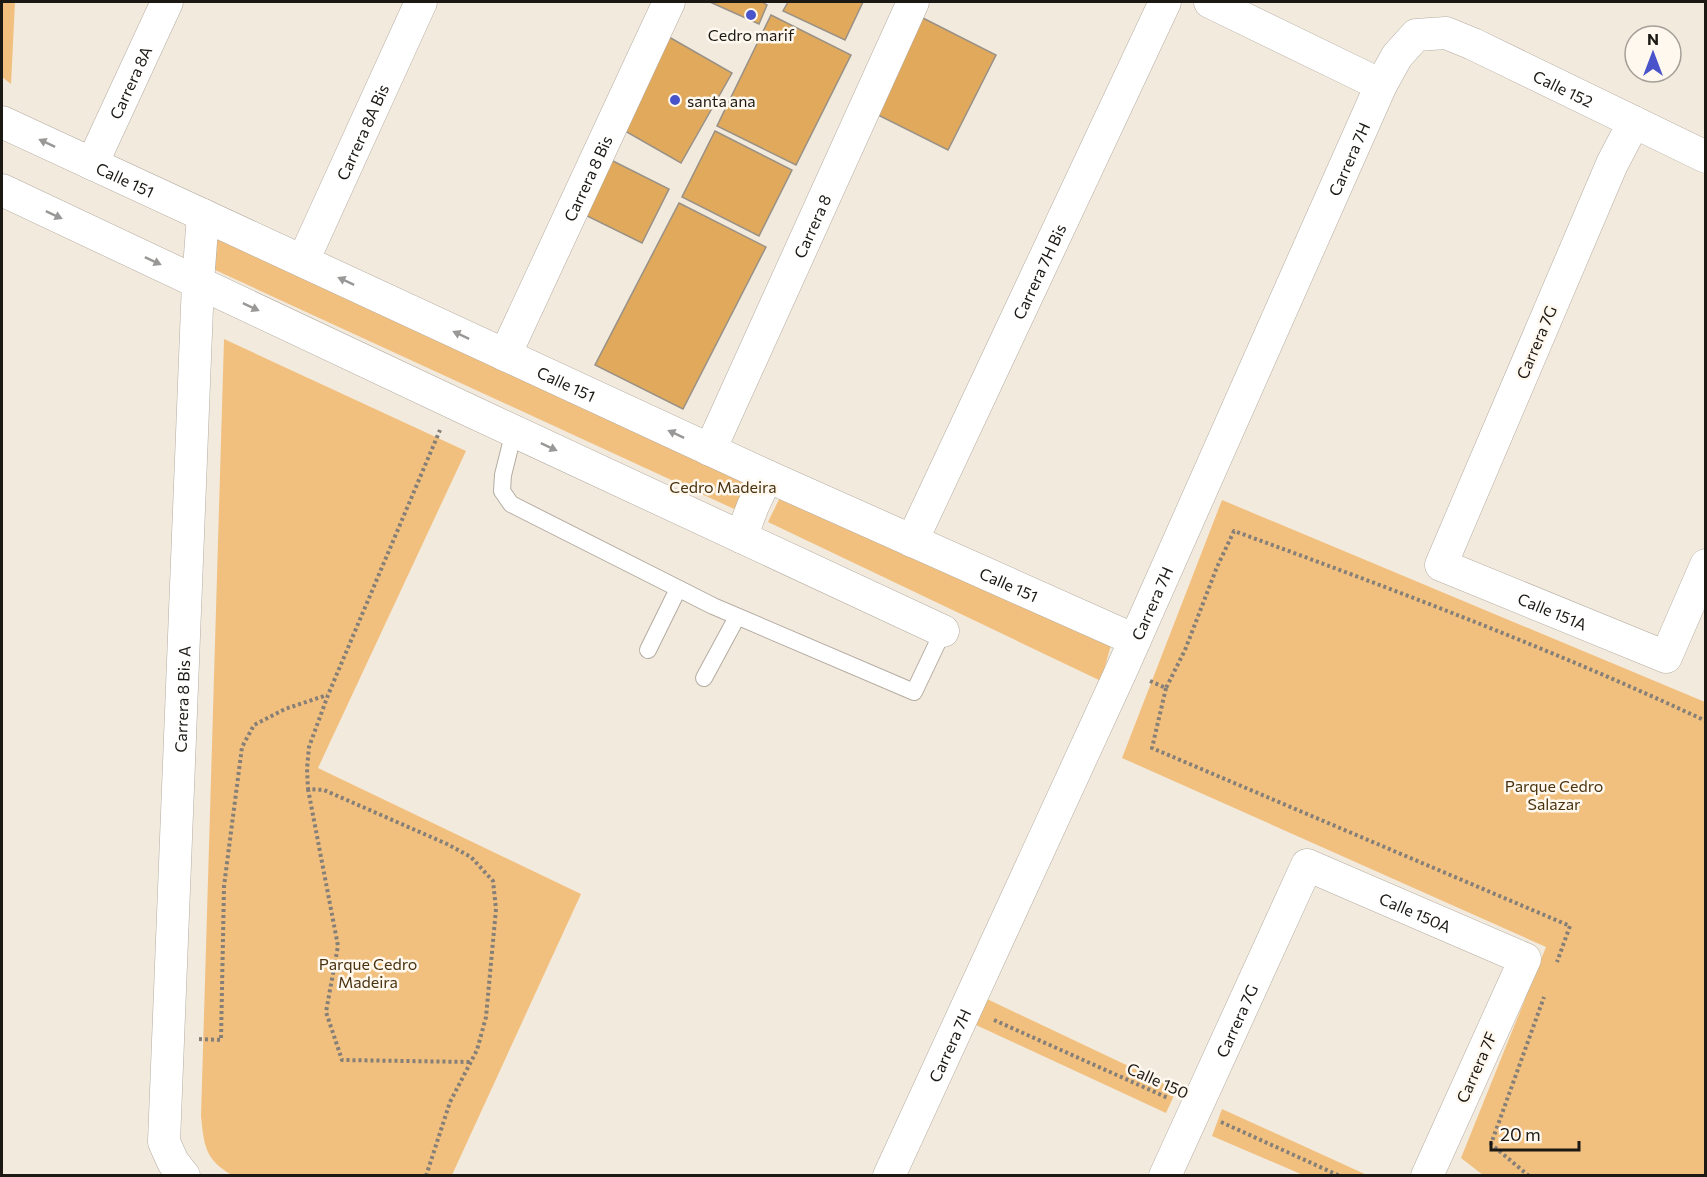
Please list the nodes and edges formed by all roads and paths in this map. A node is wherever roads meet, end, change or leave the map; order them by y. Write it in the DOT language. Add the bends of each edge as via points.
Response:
graph roads {
  1 [pos="167,2"];
  2 [pos="421,2"];
  3 [pos="669,2"];
  4 [pos="913,2"];
  5 [pos="1165,2"];
  6 [pos="1210,2"];
  7 [pos="1416,35"];
  8 [pos="1381,85"];
  9 [pos="2,122"];
  10 [pos="1634,122"];
  11 [pos="1706,157"];
  12 [pos="92,164"];
  13 [pos="2,190"];
  14 [pos="203,215"];
  15 [pos="303,261"];
  16 [pos="198,282"];
  17 [pos="505,355"];
  18 [pos="452,402"];
  19 [pos="514,431"];
  20 [pos="710,450"];
  21 [pos="767,477"];
  22 [pos="741,537"];
  23 [pos="912,541"];
  24 [pos="1441,565"];
  25 [pos="1706,565"];
  26 [pos="678,589"];
  27 [pos="737,617"];
  28 [pos="943,631"];
  29 [pos="1135,640"];
  30 [pos="648,650"];
  31 [pos="1122,669"];
  32 [pos="704,678"];
  33 [pos="328,695"];
  34 [pos="1706,721"];
  35 [pos="308,789"];
  36 [pos="1307,865"];
  37 [pos="1525,959"];
  38 [pos="966,1007"];
  39 [pos="168,1037"];
  40 [pos="470,1062"];
  41 [pos="1195,1110"];
  42 [pos="184,1176"];
  43 [pos="426,1176"];
  44 [pos="889,1176"];
  45 [pos="1164,1176"];
  46 [pos="1340,1176"];
  47 [pos="1426,1176"];
  1 -- 12 [label="street, Carrera 8A"];
  2 -- 15 [label="street, Carrera 8A Bis"];
  3 -- 17 [label="street, Carrera 8 Bis"];
  4 -- 20 [label="street, Carrera 8"];
  5 -- 23 [label="street, Carrera 7H Bis"];
  6 -- 8 [label="street"];
  7 -- 8 [label="street, Carrera 7H" via="1397,56"];
  7 -- 10 [label="street, Calle 152" via="1446,33"];
  8 -- 29 [label="street, Carrera 7H"];
  12 -- 9 [label="street, Calle 151, one-way"];
  10 -- 11 [label="street, Calle 152"];
  10 -- 24 [label="street, Carrera 7G" via="1607,175"];
  12 -- 14 [label="street, Calle 151"];
  13 -- 16 [label="street, one-way"];
  14 -- 15 [label="street, Calle 151"];
  14 -- 16 [label="street, Carrera 8 Bis A"];
  17 -- 15 [label="street, Calle 151, one-way"];
  16 -- 18 [label="street, one-way"];
  16 -- 39 [label="street, Carrera 8 Bis A"];
  20 -- 17 [label="street, Calle 151, one-way"];
  18 -- 19 [label="street"];
  18 -- 33 [label="path"];
  19 -- 22 [label="street, one-way"];
  19 -- 26 [label="lane" via="502,491 511,504"];
  20 -- 21 [label="street, Calle 151"];
  21 -- 22 [label="street"];
  21 -- 23 [label="street, Calle 151"];
  22 -- 28 [label="street"];
  23 -- 29 [label="street, Calle 151"];
  24 -- 25 [label="street, Calle 151A" via="1666,657"];
  26 -- 27 [label="lane"];
  26 -- 30 [label="lane"];
  27 -- 28 [label="lane" via="914,692"];
  27 -- 32 [label="lane"];
  29 -- 31 [label="street, Carrera 7H"];
  31 -- 34 [label="path" via="1166,688 1234,531 1389,588"];
  31 -- 38 [label="street, Carrera 7H"];
  33 -- 35 [label="path" via="309,747"];
  33 -- 39 [label="path" via="285,709 254,725 242,747 224,886 221,1040"];
  35 -- 40 [label="path" via="324,790 447,844 471,856 493,881 496,909 486,1017"];
  35 -- 40 [label="path" via="338,946 326,1012 342,1060"];
  36 -- 37 [label="street, Calle 150A"];
  36 -- 41 [label="street, Carrera 7G"];
  37 -- 47 [label="street, Carrera 7F"];
  38 -- 41 [label="path, Calle 150"];
  38 -- 44 [label="street, Carrera 7H"];
  39 -- 42 [label="street, Carrera 8 Bis A" via="164,1142"];
  40 -- 43 [label="path" via="450,1102"];
  41 -- 45 [label="street, Carrera 7G"];
  41 -- 46 [label="path, Calle 150"];
}
